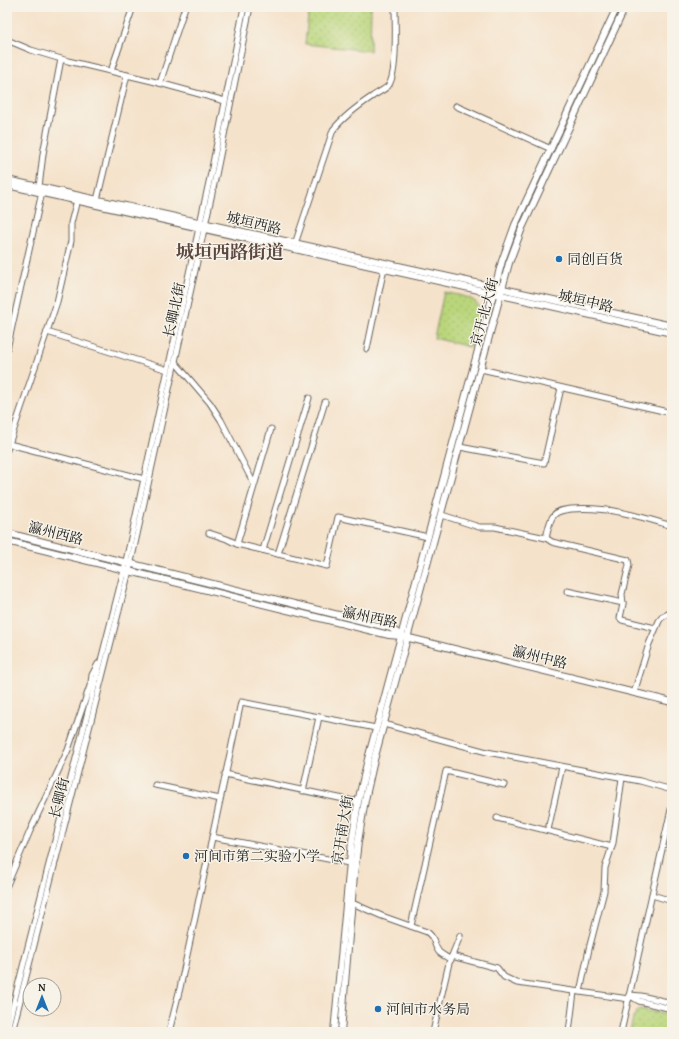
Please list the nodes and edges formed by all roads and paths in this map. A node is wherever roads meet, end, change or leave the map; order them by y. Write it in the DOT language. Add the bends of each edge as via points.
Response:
graph roads {
  1 [pos="133,7"];
  2 [pos="185,7"];
  3 [pos="244,7"];
  4 [pos="250,7"];
  5 [pos="395,7"];
  6 [pos="617,7"];
  7 [pos="625,7"];
  8 [pos="7,40"];
  9 [pos="61,59"];
  10 [pos="111,71"];
  11 [pos="127,75"];
  12 [pos="160,83"];
  13 [pos="226,101"];
  14 [pos="456,106"];
  15 [pos="551,149"];
  16 [pos="7,180"];
  17 [pos="7,184"];
  18 [pos="40,190"];
  19 [pos="77,200"];
  20 [pos="97,200"];
  21 [pos="202,226"];
  22 [pos="295,244"];
  23 [pos="384,268"];
  24 [pos="495,290"];
  25 [pos="502,292"];
  26 [pos="672,326"];
  27 [pos="47,332"];
  28 [pos="672,333"];
  29 [pos="7,349"];
  30 [pos="367,349"];
  31 [pos="175,362"];
  32 [pos="168,370"];
  33 [pos="481,370"];
  34 [pos="561,388"];
  35 [pos="308,398"];
  36 [pos="325,402"];
  37 [pos="672,413"];
  38 [pos="270,430"];
  39 [pos="9,444"];
  40 [pos="460,447"];
  41 [pos="7,450"];
  42 [pos="144,479"];
  43 [pos="254,484"];
  44 [pos="442,515"];
  45 [pos="672,517"];
  46 [pos="671,525"];
  47 [pos="7,533"];
  48 [pos="209,533"];
  49 [pos="428,537"];
  50 [pos="546,538"];
  51 [pos="7,541"];
  52 [pos="237,544"];
  53 [pos="262,550"];
  54 [pos="278,554"];
  55 [pos="128,563"];
  56 [pos="127,570"];
  57 [pos="567,591"];
  58 [pos="623,603"];
  59 [pos="672,612"];
  60 [pos="655,628"];
  61 [pos="401,636"];
  62 [pos="408,637"];
  63 [pos="102,658"];
  64 [pos="634,693"];
  65 [pos="672,702"];
  66 [pos="319,716"];
  67 [pos="384,724"];
  68 [pos="376,728"];
  69 [pos="562,767"];
  70 [pos="225,774"];
  71 [pos="622,778"];
  72 [pos="155,785"];
  73 [pos="504,785"];
  74 [pos="672,790"];
  75 [pos="303,791"];
  76 [pos="220,799"];
  77 [pos="358,802"];
  78 [pos="672,805"];
  79 [pos="496,818"];
  80 [pos="548,830"];
  81 [pos="212,836"];
  82 [pos="612,847"];
  83 [pos="349,863"];
  84 [pos="7,885"];
  85 [pos="652,895"];
  86 [pos="672,901"];
  87 [pos="352,903"];
  88 [pos="411,926"];
  89 [pos="460,936"];
  90 [pos="451,958"];
  91 [pos="577,992"];
  92 [pos="629,997"];
  93 [pos="672,1003"];
  94 [pos="672,1009"];
  95 [pos="7,1029"];
  96 [pos="12,1032"];
  97 [pos="169,1032"];
  98 [pos="334,1032"];
  99 [pos="340,1032"];
  100 [pos="433,1032"];
  101 [pos="569,1032"];
  102 [pos="621,1032"];
  1 -- 10 [label="street"];
  2 -- 12 [label="street"];
  3 -- 13 [label="street, 长卿北街"];
  4 -- 21 [label="street, 长卿北街"];
  5 -- 22 [label="street" via="392,78 388,85 352,111 333,130"];
  6 -- 15 [label="main road, 京开北大街"];
  7 -- 25 [label="main road, 京开北大街" via="522,228"];
  8 -- 9 [label="street"];
  9 -- 10 [label="street"];
  9 -- 18 [label="street" via="43,154"];
  10 -- 11 [label="street"];
  11 -- 12 [label="street"];
  11 -- 20 [label="street"];
  12 -- 13 [label="street"];
  13 -- 21 [label="street, 长卿北街"];
  14 -- 15 [label="street"];
  15 -- 24 [label="main road, 京开北大街" via="511,235"];
  16 -- 18 [label="main road, 城垣西路"];
  17 -- 18 [label="main road, 城垣西路"];
  18 -- 19 [label="main road, 城垣西路"];
  18 -- 20 [label="main road, 城垣西路"];
  18 -- 29 [label="street"];
  19 -- 21 [label="main road, 城垣西路"];
  19 -- 27 [label="street" via="71,223 71,241 57,302"];
  20 -- 21 [label="main road, 城垣西路"];
  21 -- 22 [label="main road, 城垣西路"];
  21 -- 23 [label="main road, 城垣西路"];
  21 -- 31 [label="street, 长卿北街"];
  21 -- 32 [label="street, 长卿北街"];
  22 -- 24 [label="main road, 城垣西路"];
  23 -- 24 [label="main road, 城垣西路"];
  23 -- 30 [label="street"];
  24 -- 25 [label="main road, 城垣中路"];
  24 -- 49 [label="main road, 京开北大街"];
  25 -- 26 [label="main road, 城垣中路"];
  25 -- 28 [label="main road, 城垣中路"];
  25 -- 33 [label="main road, 京开北大街"];
  27 -- 32 [label="street"];
  27 -- 39 [label="street"];
  31 -- 43 [label="street" via="210,403"];
  31 -- 55 [label="street, 长卿北街"];
  32 -- 42 [label="street, 长卿北街"];
  33 -- 34 [label="street"];
  33 -- 40 [label="main road, 京开北大街"];
  34 -- 37 [label="street"];
  34 -- 40 [label="street" via="544,463"];
  35 -- 53 [label="street"];
  36 -- 54 [label="street"];
  38 -- 43 [label="street"];
  39 -- 41 [label="street"];
  39 -- 42 [label="street"];
  40 -- 44 [label="main road, 京开北大街"];
  42 -- 55 [label="street, 长卿北街"];
  43 -- 52 [label="street"];
  44 -- 50 [label="street" via="479,527 495,527"];
  44 -- 62 [label="main road, 京开北大街"];
  45 -- 46 [label="street"];
  46 -- 50 [label="street" via="608,510 562,510 554,514"];
  47 -- 55 [label="main road, 瀛州西路"];
  48 -- 52 [label="street"];
  49 -- 54 [label="street" via="338,517 327,566"];
  49 -- 61 [label="main road, 京开北大街"];
  50 -- 58 [label="street" via="552,542 628,560 622,594"];
  51 -- 56 [label="main road, 瀛州西路"];
  52 -- 53 [label="street"];
  53 -- 54 [label="street"];
  55 -- 56 [label="street, 长卿北街"];
  55 -- 61 [label="main road, 瀛州西路" via="391,628"];
  56 -- 61 [label="main road, 瀛州西路" via="389,636"];
  56 -- 63 [label="street, 长卿街"];
  56 -- 96 [label="street, 长卿街"];
  57 -- 58 [label="street"];
  58 -- 60 [label="street" via="620,618 622,620"];
  59 -- 60 [label="street" via="662,617"];
  60 -- 64 [label="street"];
  61 -- 62 [label="main road, 瀛州中路"];
  61 -- 68 [label="main road, 京开南大街"];
  62 -- 64 [label="main road, 瀛州中路"];
  62 -- 67 [label="main road, 京开南大街"];
  63 -- 84 [label="street" via="92,675 68,750"];
  63 -- 95 [label="street, 长卿街"];
  64 -- 65 [label="main road, 瀛州中路"];
  66 -- 68 [label="street"];
  66 -- 70 [label="street" via="240,702"];
  66 -- 75 [label="street"];
  67 -- 69 [label="street" via="465,746"];
  67 -- 87 [label="main road, 京开南大街" via="361,819"];
  68 -- 77 [label="main road, 京开南大街"];
  69 -- 71 [label="street"];
  69 -- 80 [label="street"];
  70 -- 75 [label="street"];
  70 -- 76 [label="street"];
  71 -- 74 [label="street"];
  71 -- 82 [label="street"];
  72 -- 76 [label="street"];
  73 -- 88 [label="street" via="446,771"];
  75 -- 77 [label="street"];
  76 -- 81 [label="street"];
  77 -- 83 [label="main road, 京开南大街"];
  78 -- 85 [label="street"];
  79 -- 80 [label="street"];
  80 -- 82 [label="street"];
  81 -- 83 [label="street"];
  81 -- 97 [label="street"];
  82 -- 91 [label="street" via="606,863 604,891"];
  83 -- 98 [label="main road, 京开南大街"];
  85 -- 86 [label="street"];
  85 -- 92 [label="street"];
  87 -- 88 [label="street"];
  87 -- 99 [label="main road, 京开南大街"];
  88 -- 90 [label="street" via="432,935 441,954"];
  89 -- 90 [label="street"];
  90 -- 91 [label="street" via="492,966 504,977 517,983"];
  90 -- 100 [label="street"];
  91 -- 92 [label="street"];
  91 -- 101 [label="street"];
  92 -- 93 [label="street" via="641,996"];
  92 -- 94 [label="street"];
  92 -- 102 [label="street"];
}
